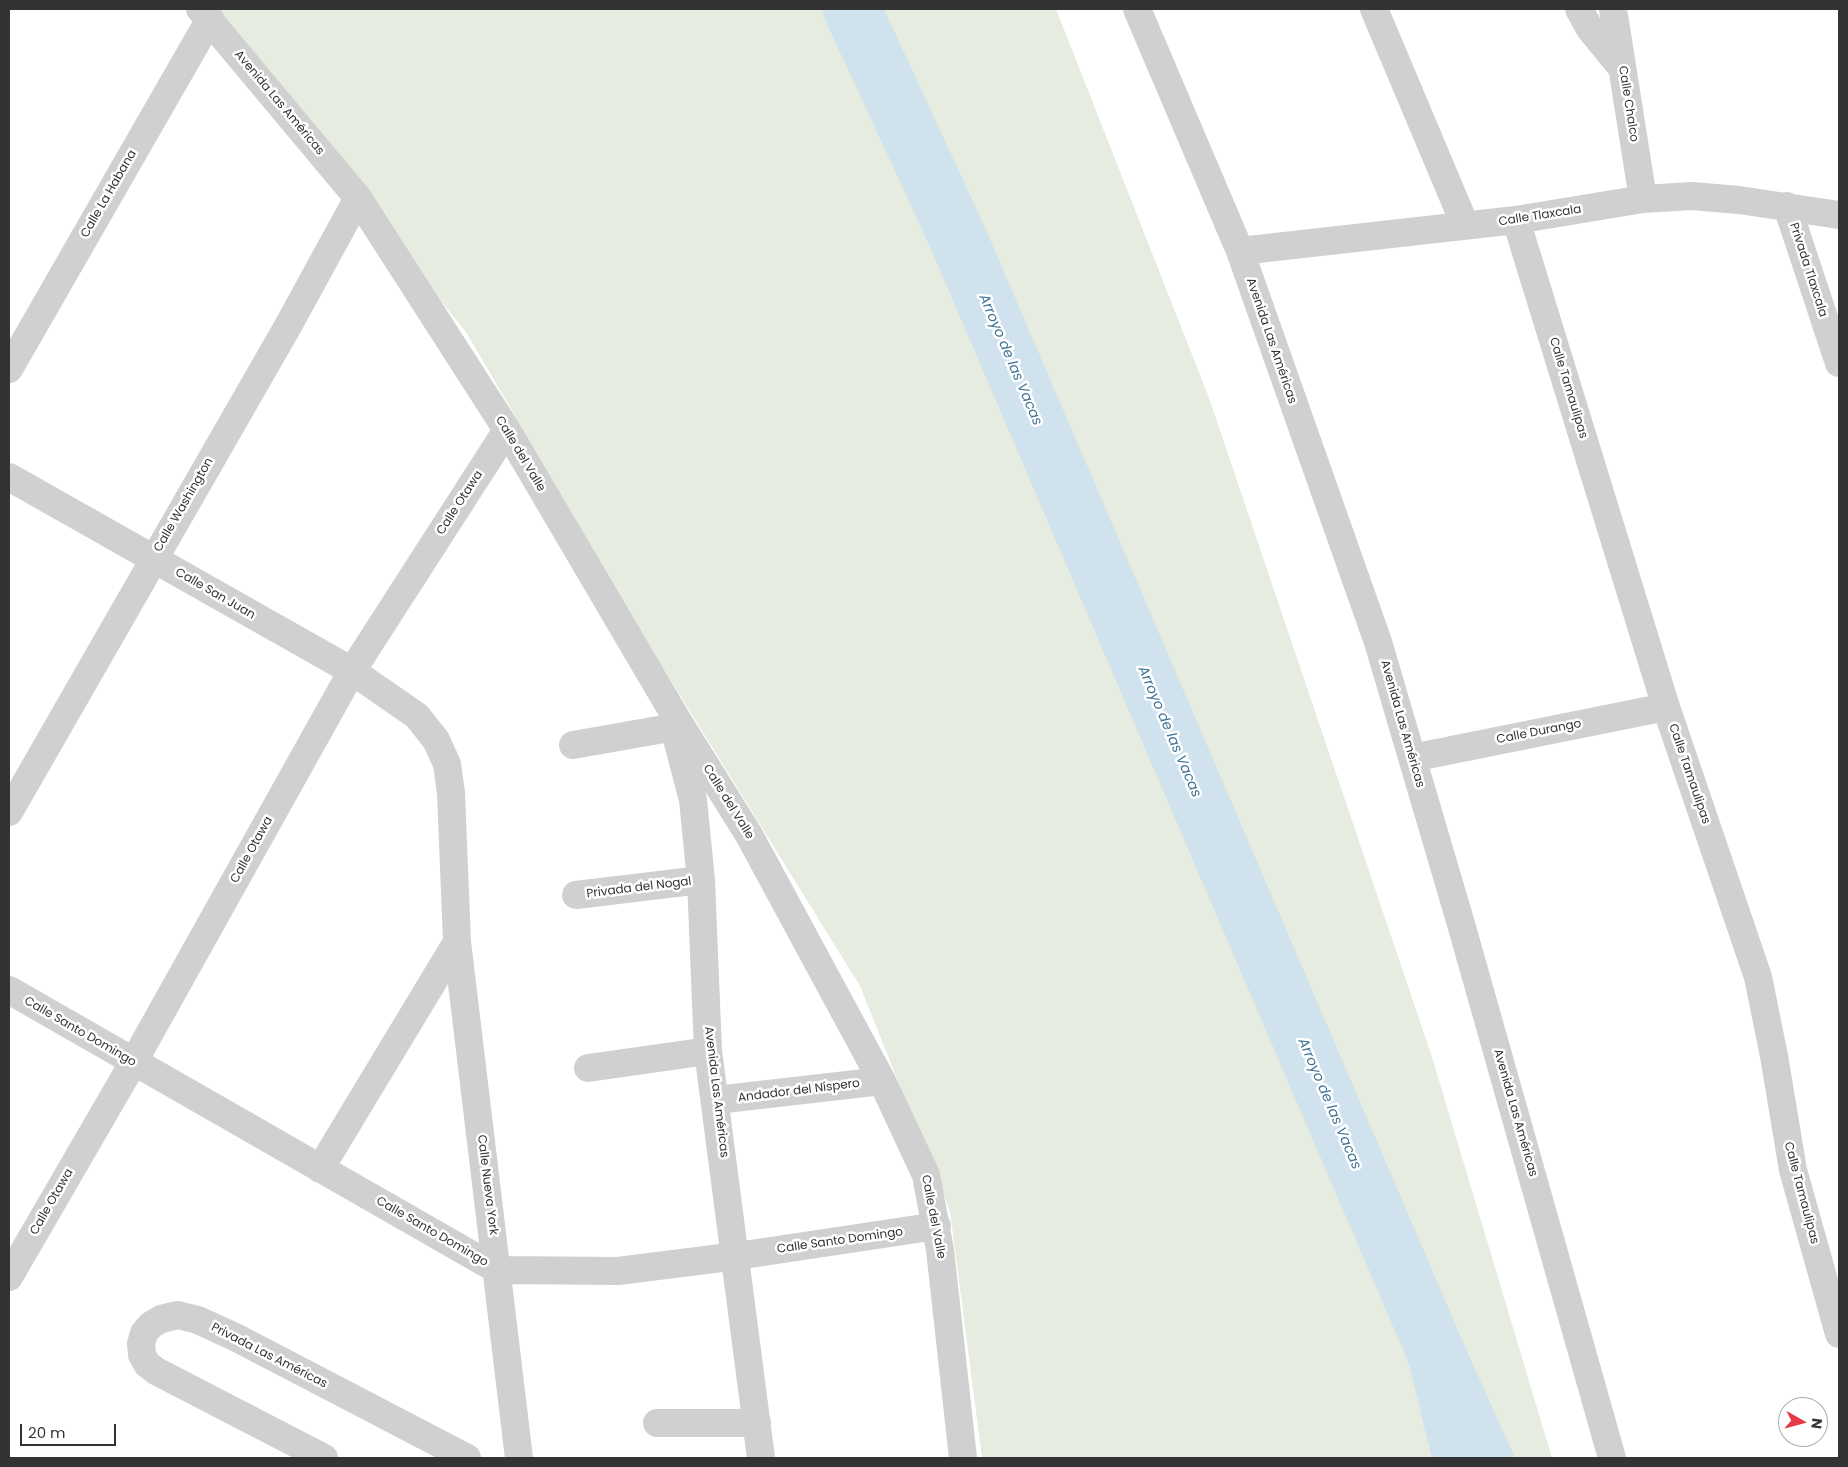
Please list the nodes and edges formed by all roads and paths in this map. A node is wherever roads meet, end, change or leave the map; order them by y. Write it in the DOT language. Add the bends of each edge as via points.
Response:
graph roads {
  1 [pos="1137,9"];
  2 [pos="1374,9"];
  3 [pos="1579,9"];
  4 [pos="1613,9"];
  5 [pos="205,14"];
  6 [pos="1623,70"];
  7 [pos="358,198"];
  8 [pos="1643,199"];
  9 [pos="1787,206"];
  10 [pos="1839,215"];
  11 [pos="1516,220"];
  12 [pos="1465,225"];
  13 [pos="1240,252"];
  14 [pos="1839,363"];
  15 [pos="9,369"];
  16 [pos="507,430"];
  17 [pos="9,477"];
  18 [pos="153,559"];
  19 [pos="352,671"];
  20 [pos="1666,707"];
  21 [pos="417,716"];
  22 [pos="677,727"];
  23 [pos="573,746"];
  24 [pos="1412,758"];
  25 [pos="9,812"];
  26 [pos="701,880"];
  27 [pos="576,895"];
  28 [pos="457,942"];
  29 [pos="9,990"];
  30 [pos="708,1051"];
  31 [pos="133,1063"];
  32 [pos="588,1068"];
  33 [pos="882,1081"];
  34 [pos="716,1100"];
  35 [pos="320,1169"];
  36 [pos="936,1226"];
  37 [pos="737,1256"];
  38 [pos="498,1270"];
  39 [pos="9,1277"];
  40 [pos="1839,1334"];
  41 [pos="757,1423"];
  42 [pos="657,1424"];
  43 [pos="324,1458"];
  44 [pos="467,1458"];
  45 [pos="518,1458"];
  46 [pos="761,1458"];
  47 [pos="963,1458"];
  48 [pos="1612,1458"];
  1 -- 13 [label="street, Avenida Las Américas"];
  2 -- 12 [label="street"];
  3 -- 6 [label="street" via="1590,29"];
  4 -- 6 [label="street, Calle Chalco"];
  5 -- 7 [label="street, Avenida Las Américas"];
  5 -- 15 [label="street, Calle La Habana"];
  6 -- 8 [label="street, Calle Chalco"];
  7 -- 16 [label="street, Calle del Valle"];
  7 -- 18 [label="street, Calle Washington"];
  8 -- 9 [label="street, Calle Tlaxcala" via="1692,196"];
  8 -- 11 [label="street, Calle Tlaxcala"];
  9 -- 10 [label="street, Calle Tlaxcala"];
  9 -- 14 [label="street, Privada Tlaxcala"];
  11 -- 12 [label="street, Calle Tlaxcala"];
  11 -- 20 [label="street, Calle Tamaulipas"];
  12 -- 13 [label="street, Calle Tlaxcala"];
  13 -- 24 [label="street, Avenida Las Américas" via="1378,642"];
  16 -- 19 [label="street, Calle Otawa"];
  16 -- 22 [label="street, Calle del Valle"];
  17 -- 18 [label="street, Calle San Juan"];
  18 -- 19 [label="street, Calle San Juan"];
  18 -- 25 [label="street, Calle Washington"];
  19 -- 21 [label="street, Calle San Juan"];
  19 -- 31 [label="street, Calle Otawa"];
  20 -- 24 [label="street, Calle Durango"];
  20 -- 40 [label="street, Calle Tamaulipas" via="1758,977 1792,1170"];
  21 -- 28 [label="street, Calle Nueva York" via="436,740 448,764 452,793"];
  22 -- 23 [label="street"];
  22 -- 26 [label="street, Avenida Las Américas" via="693,800"];
  22 -- 33 [label="street, Calle del Valle" via="749,835"];
  24 -- 48 [label="street, Avenida Las Américas"];
  26 -- 27 [label="street, Privada del Nogal"];
  26 -- 30 [label="street, Avenida Las Américas"];
  28 -- 35 [label="street"];
  28 -- 38 [label="street, Calle Nueva York"];
  29 -- 31 [label="street, Calle Santo Domingo"];
  30 -- 32 [label="street"];
  30 -- 34 [label="street, Avenida Las Américas"];
  31 -- 35 [label="street, Calle Santo Domingo"];
  31 -- 39 [label="street, Calle Otawa"];
  33 -- 34 [label="street, Andador del Níspero"];
  33 -- 36 [label="street, Calle del Valle" via="926,1175"];
  34 -- 37 [label="street, Avenida Las Américas"];
  35 -- 38 [label="street, Calle Santo Domingo"];
  36 -- 37 [label="street, Calle Santo Domingo"];
  36 -- 47 [label="street, Calle del Valle"];
  37 -- 38 [label="street, Calle Santo Domingo" via="618,1271"];
  37 -- 41 [label="street, Avenida Las Américas"];
  38 -- 45 [label="street, Calle Nueva York"];
  41 -- 42 [label="street"];
  41 -- 46 [label="street, Avenida Las Américas"];
  43 -- 44 [label="street, Privada Las Américas" via="156,1371 142,1355 144,1333 160,1319 178,1315 198,1320"];
}
